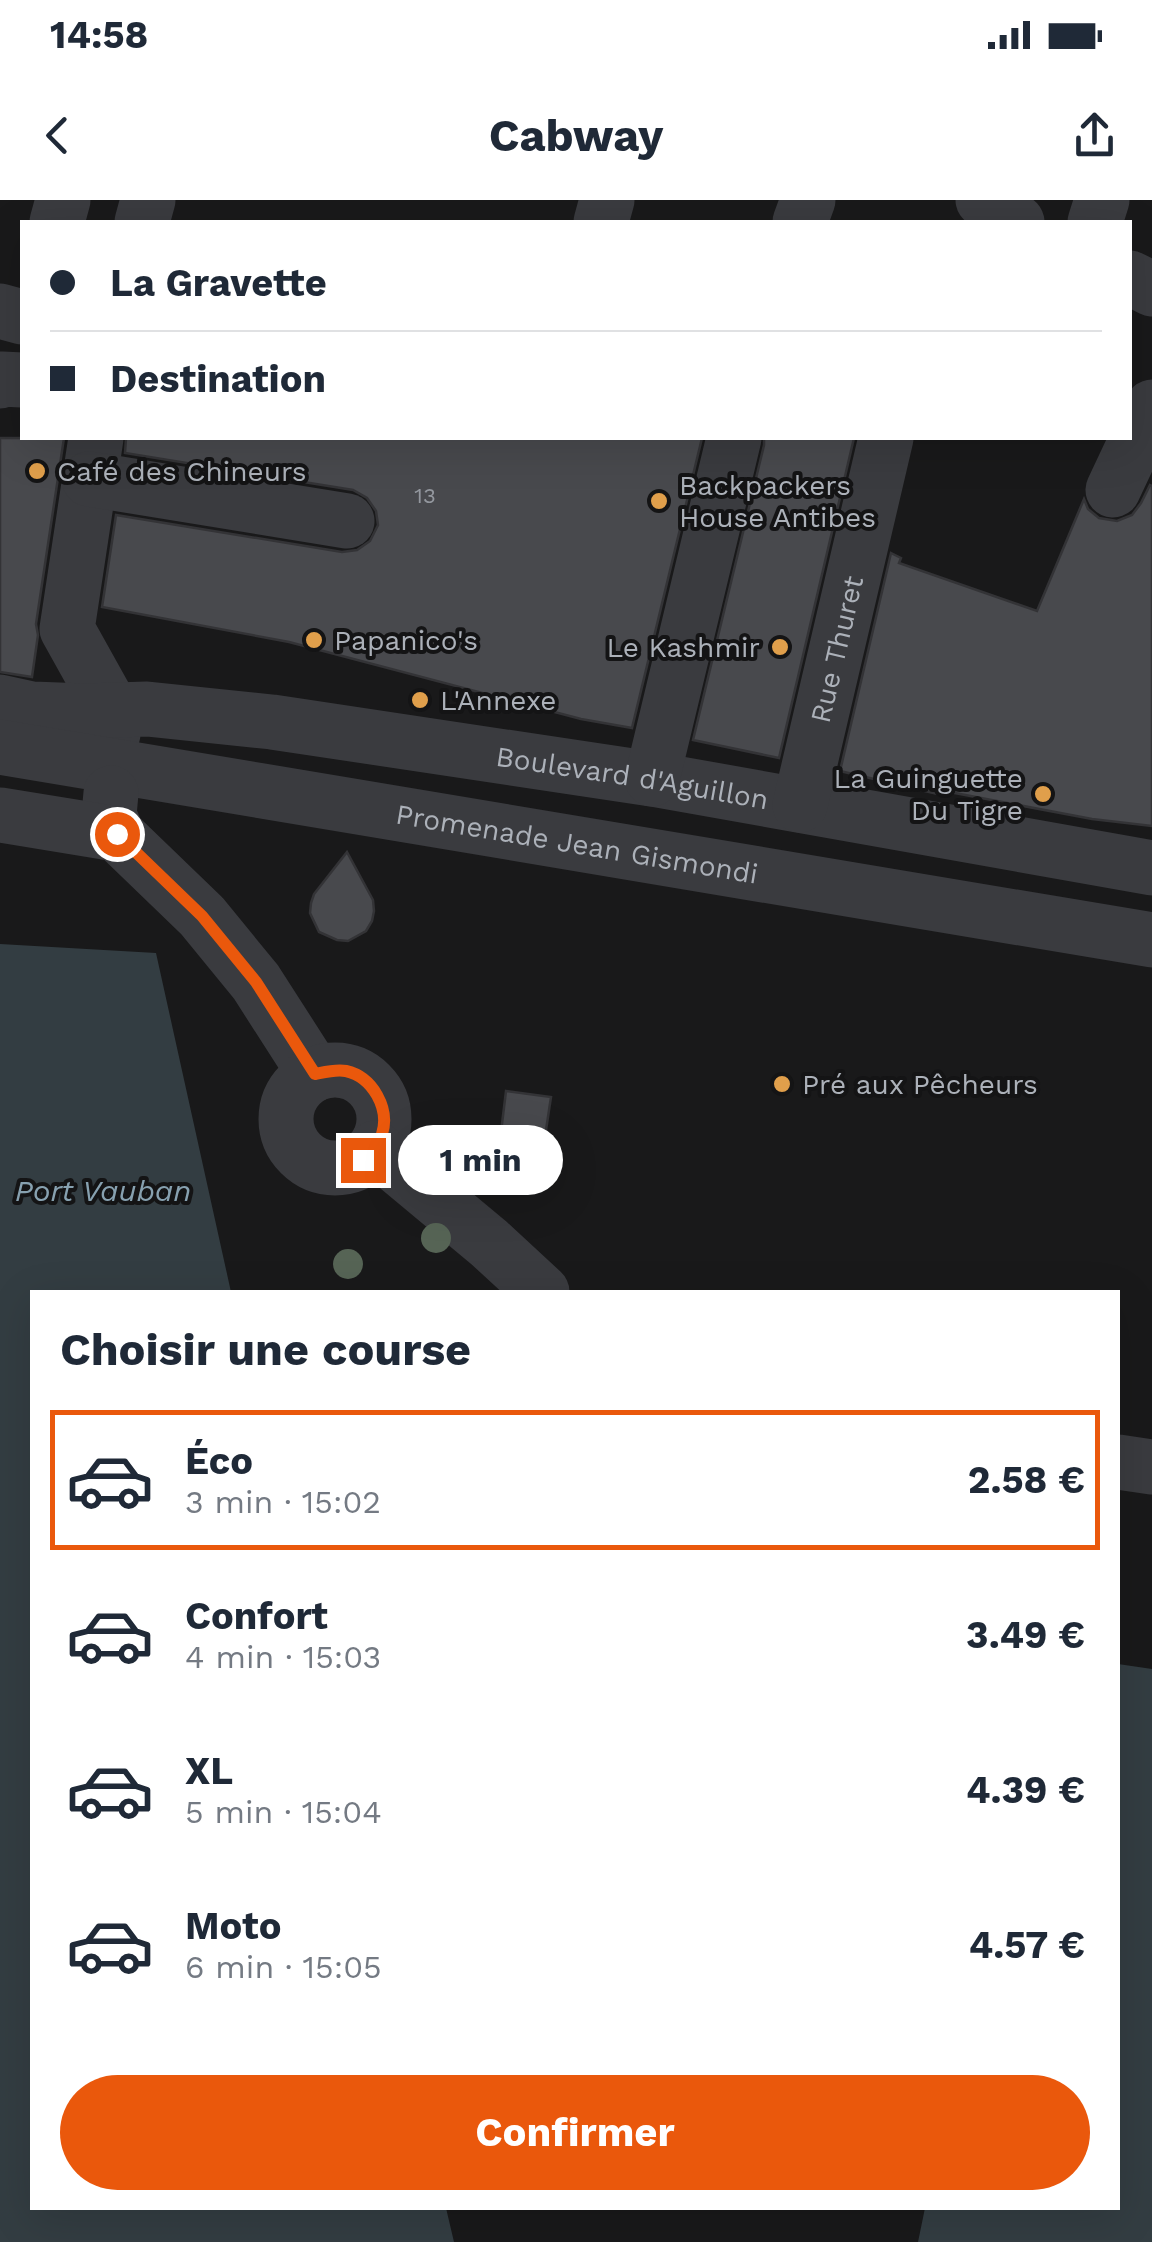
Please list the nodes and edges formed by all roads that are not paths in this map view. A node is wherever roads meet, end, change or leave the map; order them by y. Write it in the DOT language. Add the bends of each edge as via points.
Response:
graph roads {
  1 [pos="983,200"];
  2 [pos="1013,220"];
  3 [pos="1152,407"];
  4 [pos="734,440"];
  5 [pos="886,440"];
  6 [pos="92,458"];
  7 [pos="1113,490"];
  8 [pos="347,521"];
  9 [pos="0,702"];
  10 [pos="112,721"];
  11 [pos="0,747"];
  12 [pos="652,779"];
  13 [pos="800,805"];
  14 [pos="0,814"];
  15 [pos="1152,868"];
  16 [pos="1152,940"];
  17 [pos="315,1074"];
  18 [pos="375,1148"];
  19 [pos="540,1290"];
  20 [pos="1120,1462"];
  21 [pos="1152,1467"];
  1 -- 2 [label="street"];
  3 -- 7 [label="street"];
  4 -- 12 [label="street"];
  5 -- 13 [label="street, Rue Thuret"];
  6 -- 8 [label="street"];
  6 -- 10 [label="street" via="66,629"];
  9 -- 10 [label="street, Boulevard d'Aguillon" via="84,711"];
  10 -- 12 [label="street, Boulevard d'Aguillon" via="147,709 272,722"];
  11 -- 16 [label="street, Promenade Jean Gismondi"];
  12 -- 13 [label="street, Boulevard d'Aguillon"];
  13 -- 15 [label="street, Boulevard d'Aguillon"];
  14 -- 17 [label="street" via="114,814 256,982"];
  17 -- 18 [label="street" via="346,1071 373,1089 384,1118"];
  17 -- 18 [label="street" via="291,1096 286,1112 286,1128 302,1156 316,1165 348,1167"];
  18 -- 19 [label="street"];
  20 -- 21 [label="street"];
}
